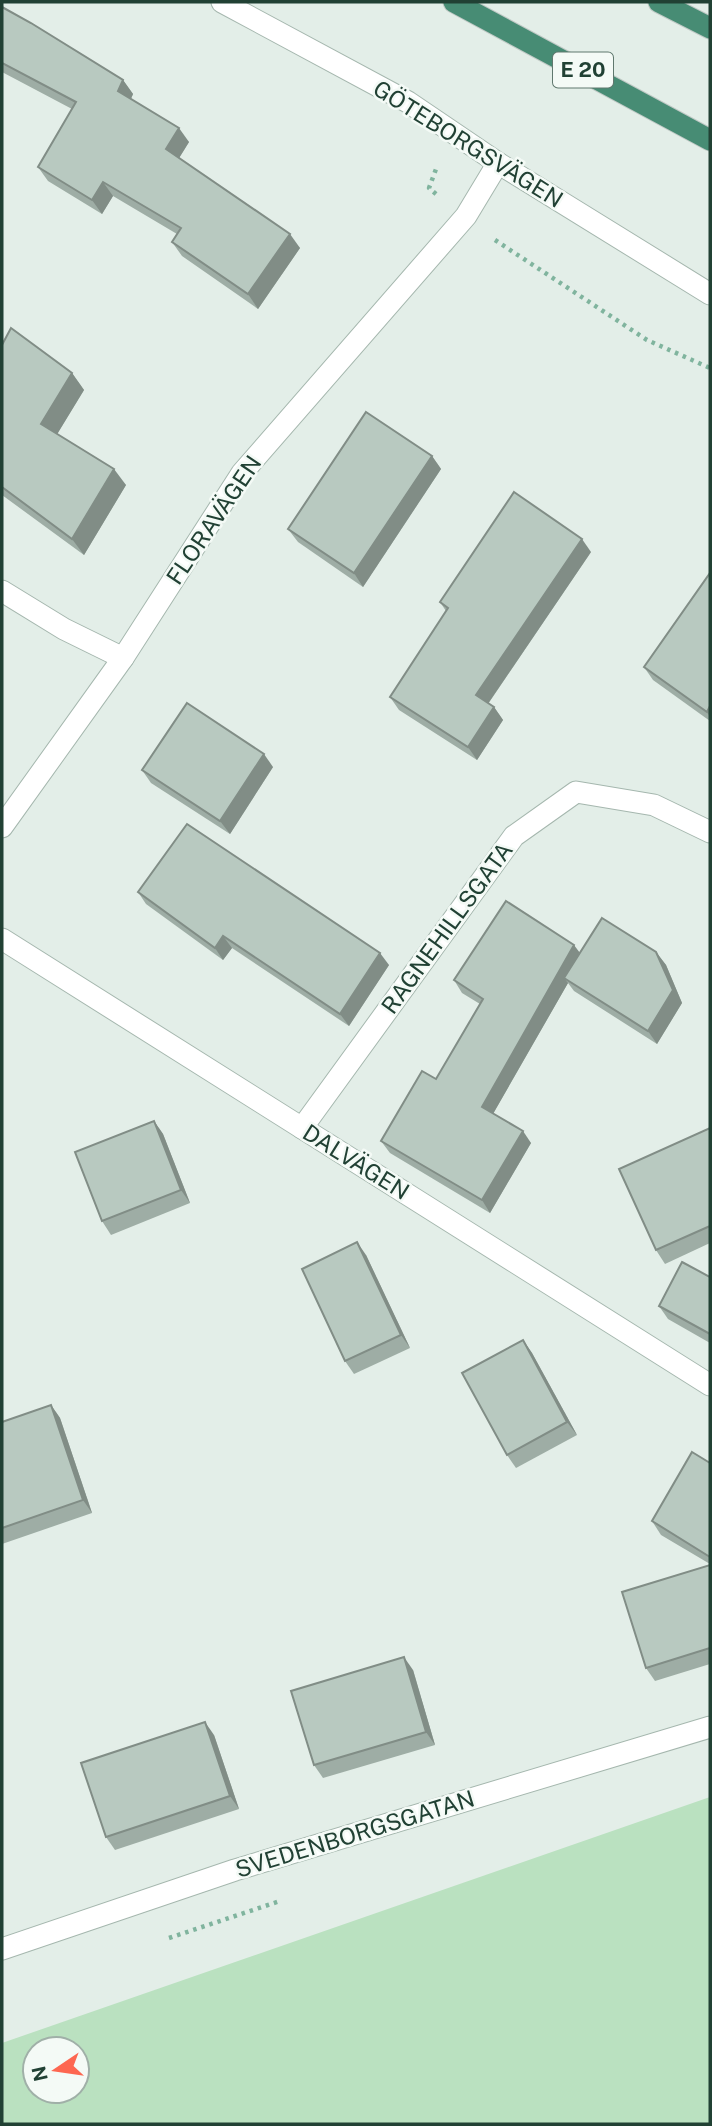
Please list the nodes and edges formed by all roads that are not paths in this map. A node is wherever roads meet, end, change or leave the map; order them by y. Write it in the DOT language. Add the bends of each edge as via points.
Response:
graph roads {
  1 [pos="222,2"];
  2 [pos="454,2"];
  3 [pos="659,2"];
  4 [pos="710,28"];
  5 [pos="710,140"];
  6 [pos="498,163"];
  7 [pos="710,294"];
  8 [pos="2,591"];
  9 [pos="123,658"];
  10 [pos="2,827"];
  11 [pos="710,832"];
  12 [pos="2,939"];
  13 [pos="302,1128"];
  14 [pos="710,1385"];
  15 [pos="710,1727"];
  16 [pos="2,1949"];
  1 -- 6 [label="street, GÖTEBORGSVÄGEN" via="408,102"];
  2 -- 5 [label="highway, E 20"];
  3 -- 4 [label="highway"];
  6 -- 7 [label="street, GÖTEBORGSVÄGEN"];
  6 -- 9 [label="street, FLORAVÄGEN" via="466,216 242,473"];
  8 -- 9 [label="street"];
  9 -- 10 [label="street, FLORAVÄGEN"];
  11 -- 13 [label="street, RAGNEHILLSGATA" via="654,805 576,792 514,836"];
  12 -- 13 [label="street, DALVÄGEN"];
  13 -- 14 [label="street, DALVÄGEN"];
  15 -- 16 [label="street, SVEDENBORGSGATAN" via="236,1870"];
}
